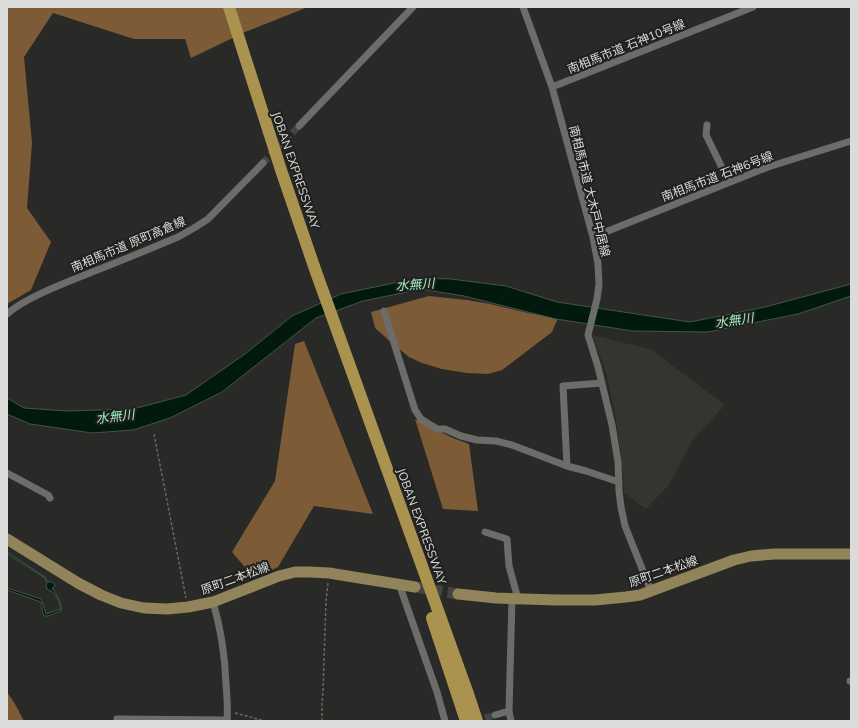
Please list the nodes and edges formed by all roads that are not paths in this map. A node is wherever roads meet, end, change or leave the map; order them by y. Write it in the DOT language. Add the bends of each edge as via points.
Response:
graph roads {
  1 [pos="229,7"];
  2 [pos="413,7"];
  3 [pos="523,7"];
  4 [pos="753,7"];
  5 [pos="552,88"];
  6 [pos="707,125"];
  7 [pos="299,126"];
  8 [pos="851,141"];
  9 [pos="263,163"];
  10 [pos="729,182"];
  11 [pos="593,237"];
  12 [pos="384,311"];
  13 [pos="7,314"];
  14 [pos="340,340"];
  15 [pos="602,383"];
  16 [pos="567,466"];
  17 [pos="7,473"];
  18 [pos="619,482"];
  19 [pos="50,498"];
  20 [pos="485,532"];
  21 [pos="7,539"];
  22 [pos="851,554"];
  23 [pos="399,584"];
  24 [pos="415,587"];
  25 [pos="651,591"];
  26 [pos="458,594"];
  27 [pos="515,599"];
  28 [pos="213,602"];
  29 [pos="509,711"];
  30 [pos="495,715"];
  31 [pos="117,720"];
  32 [pos="227,721"];
  33 [pos="445,721"];
  34 [pos="466,721"];
  35 [pos="477,721"];
  36 [pos="511,721"];
  1 -- 14 [label="highway, JOBAN EXPRESSWAY" via="281,170"];
  2 -- 7 [label="street"];
  3 -- 5 [label="street, 南相馬市道 大木戸中居線"];
  4 -- 5 [label="street, 南相馬市道 石神10号線"];
  5 -- 11 [label="street, 南相馬市道 大木戸中居線"];
  6 -- 10 [label="street" via="706,135"];
  8 -- 10 [label="street, 南相馬市道 石神6号線"];
  9 -- 13 [label="street, 南相馬市道 原町高倉線" via="208,218 194,228 34,297"];
  10 -- 11 [label="street, 南相馬市道 石神6号線"];
  11 -- 15 [label="street, 南相馬市道 大木戸中居線" via="599,284 588,335"];
  12 -- 16 [label="street" via="415,410 421,419 437,429 445,429 477,440 512,445"];
  14 -- 34 [label="highway, JOBAN EXPRESSWAY"];
  14 -- 35 [label="highway, JOBAN EXPRESSWAY"];
  15 -- 16 [label="street" via="563,386"];
  15 -- 18 [label="street, 南相馬市道 大木戸中居線" via="616,443"];
  16 -- 18 [label="street"];
  17 -- 19 [label="street"];
  18 -- 25 [label="street, 南相馬市道 大木戸中居線" via="625,526"];
  20 -- 27 [label="street" via="507,539"];
  21 -- 28 [label="main road, 原町二本松線" via="78,583 121,603 167,609 188,608"];
  22 -- 25 [label="main road, 原町二本松線" via="751,556"];
  23 -- 24 [label="main road, 原町二本松線"];
  23 -- 28 [label="main road, 原町二本松線" via="329,573 295,572"];
  23 -- 33 [label="street"];
  25 -- 27 [label="main road, 原町二本松線" via="626,598 595,600"];
  26 -- 27 [label="main road, 原町二本松線"];
  27 -- 29 [label="street"];
  28 -- 32 [label="street" via="223,642"];
  29 -- 30 [label="street"];
  29 -- 36 [label="street"];
  31 -- 32 [label="street"];
}
